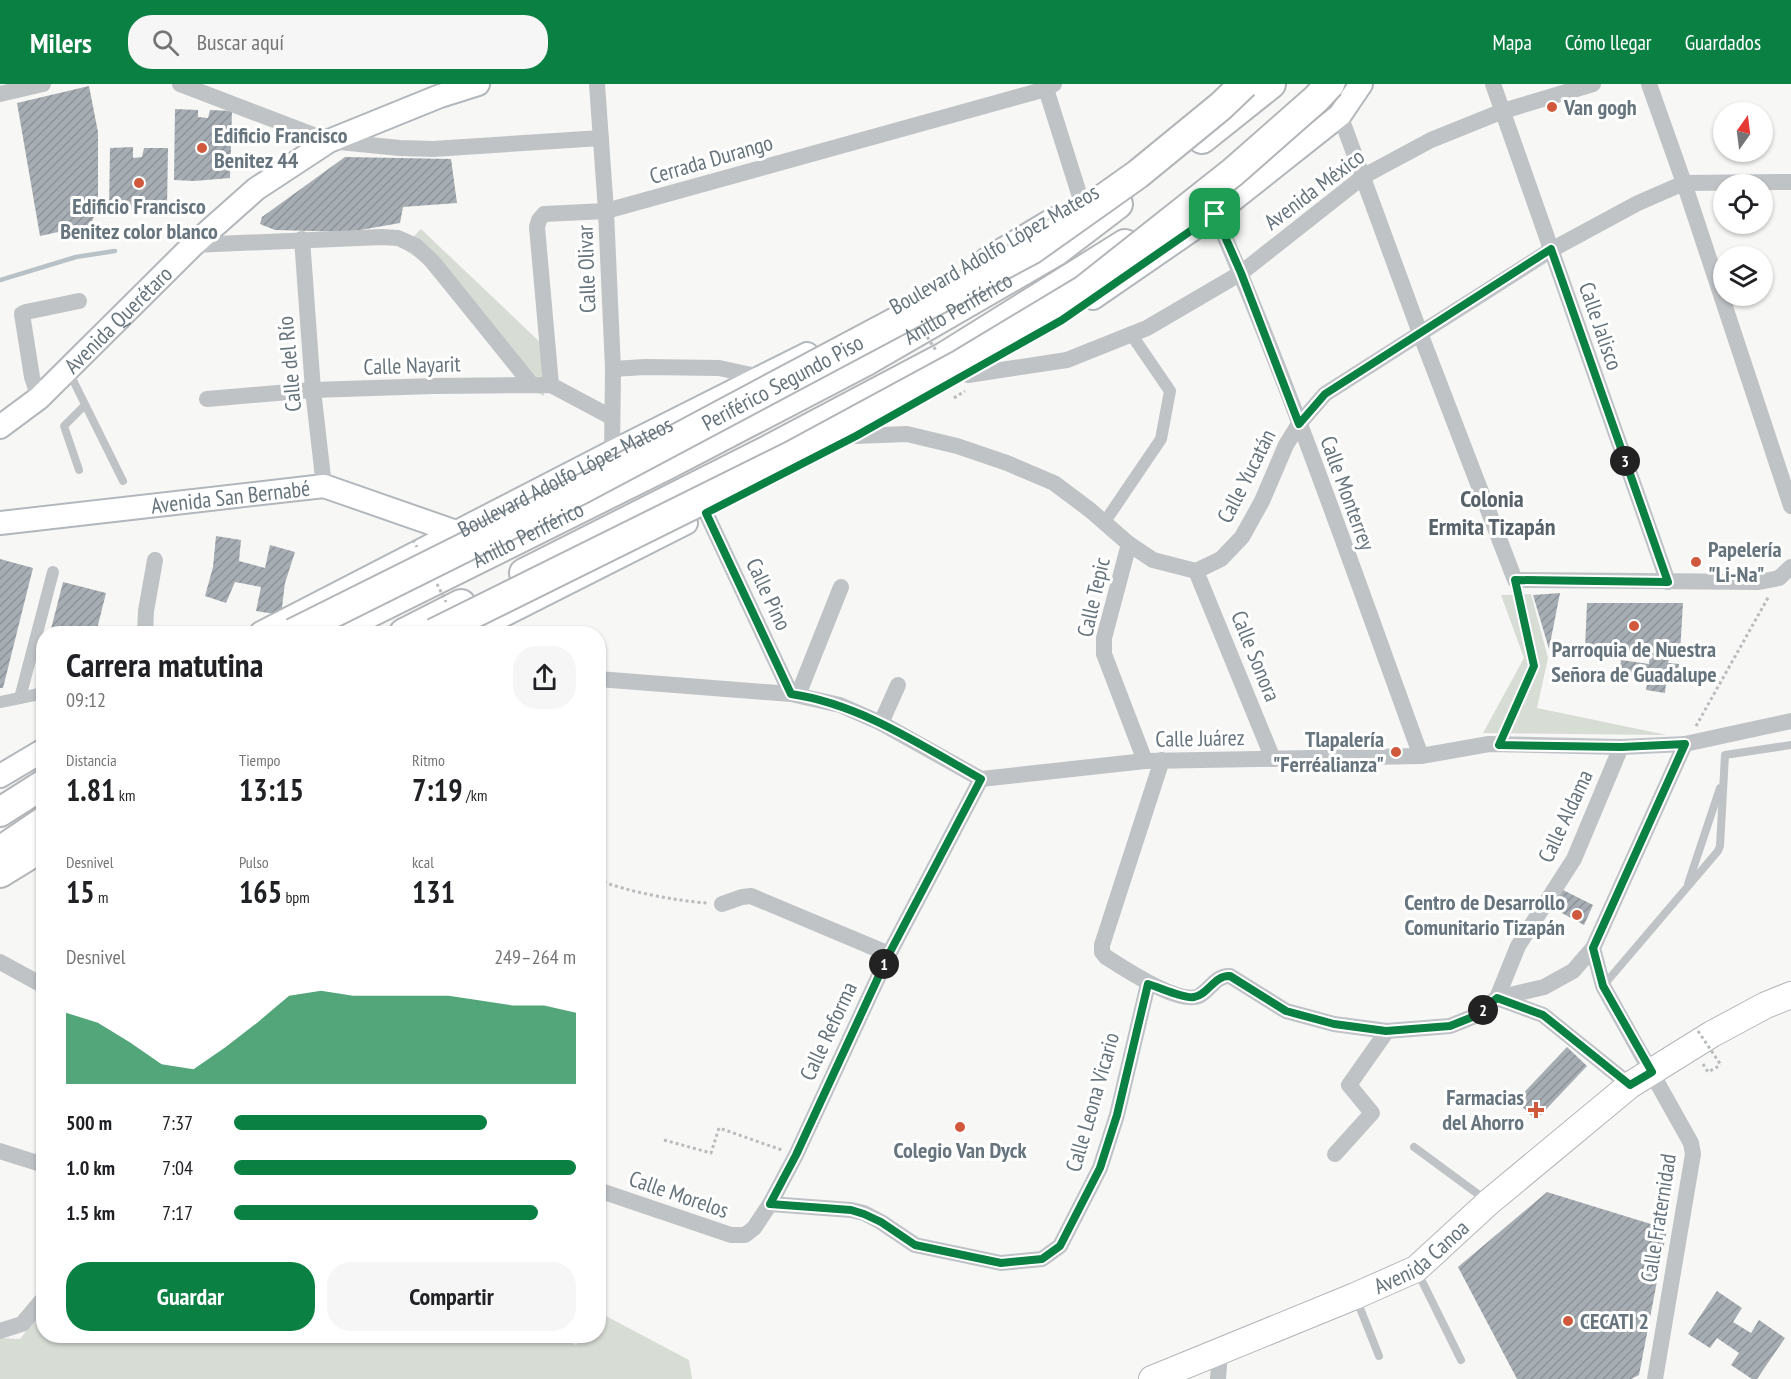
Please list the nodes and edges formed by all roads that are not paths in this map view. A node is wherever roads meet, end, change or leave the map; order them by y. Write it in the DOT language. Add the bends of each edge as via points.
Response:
graph roads {
  1 [pos="43,84"];
  2 [pos="180,84"];
  3 [pos="478,84"];
  4 [pos="597,84"];
  5 [pos="1228,84"];
  6 [pos="1244,84"];
  7 [pos="1271,84"];
  8 [pos="1319,84"];
  9 [pos="1330,84"];
  10 [pos="1361,84"];
  11 [pos="1369,84"];
  12 [pos="1493,84"];
  13 [pos="1593,84"];
  14 [pos="1649,84"];
  15 [pos="1050,86"];
  16 [pos="0,94"];
  17 [pos="1503,111"];
  18 [pos="1340,115"];
  19 [pos="601,138"];
  20 [pos="330,141"];
  21 [pos="1364,176"];
  22 [pos="1791,182"];
  23 [pos="1684,183"];
  24 [pos="1082,203"];
  25 [pos="606,211"];
  26 [pos="1215,214"];
  27 [pos="302,239"];
  28 [pos="193,245"];
  29 [pos="1551,249"];
  30 [pos="1241,273"];
  31 [pos="79,301"];
  32 [pos="1420,333"];
  33 [pos="1131,334"];
  34 [pos="67,369"];
  35 [pos="612,369"];
  36 [pos="761,377"];
  37 [pos="967,383"];
  38 [pos="532,385"];
  39 [pos="551,386"];
  40 [pos="313,390"];
  41 [pos="39,398"];
  42 [pos="207,399"];
  43 [pos="85,405"];
  44 [pos="703,406"];
  45 [pos="611,417"];
  46 [pos="1299,424"];
  47 [pos="3,428"];
  48 [pos="856,436"];
  49 [pos="612,452"];
  50 [pos="667,465"];
  51 [pos="79,470"];
  52 [pos="123,481"];
  53 [pos="324,486"];
  54 [pos="1791,506"];
  55 [pos="706,513"];
  56 [pos="0,523"];
  57 [pos="1104,523"];
  58 [pos="456,532"];
  59 [pos="1129,544"];
  60 [pos="155,560"];
  61 [pos="1196,571"];
  62 [pos="53,572"];
  63 [pos="1785,573"];
  64 [pos="1515,580"];
  65 [pos="1668,582"];
  66 [pos="841,587"];
  67 [pos="39,626"];
  68 [pos="145,626"];
  69 [pos="275,626"];
  70 [pos="307,626"];
  71 [pos="343,626"];
  72 [pos="418,626"];
  73 [pos="448,626"];
  74 [pos="482,626"];
  75 [pos="36,637"];
  76 [pos="606,680"];
  77 [pos="898,685"];
  78 [pos="36,695"];
  79 [pos="795,695"];
  80 [pos="20,698"];
  81 [pos="0,702"];
  82 [pos="1791,721"];
  83 [pos="881,723"];
  84 [pos="1685,744"];
  85 [pos="1499,745"];
  86 [pos="1791,745"];
  87 [pos="1621,747"];
  88 [pos="36,755"];
  89 [pos="1421,756"];
  90 [pos="1273,759"];
  91 [pos="1162,760"];
  92 [pos="1145,761"];
  93 [pos="36,771"];
  94 [pos="0,776"];
  95 [pos="1724,776"];
  96 [pos="981,779"];
  97 [pos="36,789"];
  98 [pos="0,794"];
  99 [pos="0,812"];
  100 [pos="36,826"];
  101 [pos="0,851"];
  102 [pos="36,851"];
  103 [pos="36,863"];
  104 [pos="0,873"];
  105 [pos="0,886"];
  106 [pos="1686,889"];
  107 [pos="722,904"];
  108 [pos="1593,948"];
  109 [pos="889,954"];
  110 [pos="0,962"];
  111 [pos="36,982"];
  112 [pos="1148,984"];
  113 [pos="1603,986"];
  114 [pos="1791,995"];
  115 [pos="1497,998"];
  116 [pos="1386,1031"];
  117 [pos="1652,1072"];
  118 [pos="1630,1085"];
  119 [pos="1414,1147"];
  120 [pos="0,1151"];
  121 [pos="1335,1154"];
  122 [pos="36,1162"];
  123 [pos="606,1193"];
  124 [pos="1489,1202"];
  125 [pos="770,1204"];
  126 [pos="745,1235"];
  127 [pos="1416,1269"];
  128 [pos="1355,1296"];
  129 [pos="36,1307"];
  130 [pos="0,1331"];
  131 [pos="1220,1352"];
  132 [pos="1379,1356"];
  133 [pos="1461,1360"];
  134 [pos="1152,1379"];
  135 [pos="1218,1379"];
  136 [pos="1655,1379"];
  1 -- 16 [label="street"];
  2 -- 20 [label="street"];
  3 -- 20 [label="main road, Avenida Querétaro"];
  4 -- 19 [label="street, Calle Olivar"];
  5 -- 24 [label="main road, Boulevard Adolfo López Mateos"];
  6 -- 70 [label="highway, Periférico Segundo Piso, bridge" via="1138,174 1031,250 584,488"];
  7 -- 50 [label="highway, Anillo Periférico" via="1055,252 868,360"];
  8 -- 72 [label="highway, Anillo Periférico" via="1248,150 1115,251 944,357"];
  9 -- 73 [label="highway, bridge" via="1233,172 1084,290 961,364 791,456"];
  10 -- 18 [label="main road"];
  11 -- 18 [label="main road"];
  12 -- 17 [label="street, Calle Jalisco"];
  13 -- 17 [label="street, Avenida México"];
  14 -- 23 [label="street"];
  15 -- 24 [label="street"];
  15 -- 25 [label="street, Cerrada Durango"];
  17 -- 21 [label="street, Avenida México" via="1431,140"];
  17 -- 29 [label="street, Calle Jalisco"];
  18 -- 21 [label="street"];
  18 -- 26 [label="main road"];
  19 -- 20 [label="street" via="433,149"];
  19 -- 25 [label="street, Calle Olivar"];
  20 -- 28 [label="main road, Avenida Querétaro" via="256,189"];
  21 -- 30 [label="street, Avenida México"];
  21 -- 32 [label="street"];
  22 -- 23 [label="street, Calle Yucatán"];
  23 -- 29 [label="street, Calle Yucatán" via="1638,202"];
  23 -- 54 [label="street"];
  24 -- 36 [label="main road, Boulevard Adolfo López Mateos" via="946,283"];
  25 -- 35 [label="street, Calle Olivar"];
  25 -- 39 [label="street, Cerrada Durango" via="544,214 539,220"];
  26 -- 30 [label="street, Calle Monterrey"];
  26 -- 37 [label="main road"];
  27 -- 28 [label="street"];
  27 -- 38 [label="street" via="382,237 398,238 416,246"];
  27 -- 40 [label="street, Calle del Río"];
  28 -- 34 [label="main road, Avenida Querétaro"];
  29 -- 32 [label="street, Calle Yucatán"];
  29 -- 65 [label="street, Calle Jalisco"];
  30 -- 33 [label="street, Avenida México"];
  30 -- 46 [label="street, Calle Monterrey"];
  31 -- 41 [label="street" via="22,314"];
  32 -- 46 [label="street, Calle Yucatán" via="1325,394"];
  32 -- 64 [label="street"];
  33 -- 37 [label="street, Avenida México" via="1067,360"];
  33 -- 57 [label="street" via="1170,391 1161,439"];
  34 -- 41 [label="main road, Avenida Querétaro"];
  34 -- 43 [label="lane"];
  35 -- 36 [label="street" via="719,368"];
  35 -- 45 [label="street, Calle Olivar"];
  36 -- 44 [label="main road, Boulevard Adolfo López Mateos"];
  37 -- 48 [label="main road"];
  38 -- 39 [label="street, Calle Nayarit"];
  38 -- 40 [label="street, Calle Nayarit"];
  39 -- 45 [label="street, Calle Nayarit"];
  40 -- 42 [label="street, Calle Nayarit"];
  40 -- 53 [label="street, Calle del Río"];
  41 -- 47 [label="main road, Avenida Querétaro"];
  43 -- 51 [label="lane" via="64,426"];
  43 -- 52 [label="lane"];
  44 -- 49 [label="main road, Boulevard Adolfo López Mateos"];
  44 -- 50 [label="highway"];
  45 -- 49 [label="street, Calle Olivar"];
  46 -- 61 [label="street, Calle Yucatán" via="1242,537 1221,560"];
  46 -- 89 [label="street, Calle Monterrey"];
  48 -- 55 [label="main road"];
  48 -- 57 [label="street" via="907,434 1007,463 1054,483"];
  49 -- 58 [label="main road, Boulevard Adolfo López Mateos"];
  50 -- 71 [label="highway, Anillo Periférico"];
  53 -- 56 [label="main road, Avenida San Bernabé"];
  53 -- 58 [label="main road, Avenida San Bernabé"];
  55 -- 74 [label="main road"];
  55 -- 79 [label="street, Calle Pino"];
  57 -- 59 [label="street"];
  58 -- 69 [label="main road, Boulevard Adolfo López Mateos"];
  59 -- 61 [label="street" via="1154,560"];
  59 -- 92 [label="street, Calle Tepic" via="1103,647"];
  60 -- 68 [label="street"];
  61 -- 90 [label="street, Calle Sonora"];
  62 -- 67 [label="street"];
  63 -- 65 [label="street" via="1759,582"];
  64 -- 65 [label="street"];
  64 -- 85 [label="street" via="1534,666"];
  66 -- 79 [label="street"];
  75 -- 80 [label="street"];
  76 -- 79 [label="street"];
  77 -- 83 [label="street"];
  78 -- 80 [label="street"];
  79 -- 83 [label="street" via="840,705"];
  80 -- 81 [label="street"];
  82 -- 84 [label="street, Calle Juárez"];
  83 -- 96 [label="street"];
  84 -- 87 [label="street, Calle Juárez"];
  84 -- 108 [label="street"];
  85 -- 87 [label="street, Calle Juárez"];
  85 -- 89 [label="street, Calle Juárez"];
  86 -- 95 [label="lane" via="1725,755"];
  87 -- 115 [label="street, Calle Aldama" via="1574,859 1518,946"];
  88 -- 94 [label="main road"];
  89 -- 90 [label="street, Calle Juárez"];
  90 -- 91 [label="street, Calle Juárez"];
  91 -- 92 [label="street, Calle Juárez"];
  91 -- 112 [label="street" via="1102,945 1106,957"];
  92 -- 96 [label="street, Calle Juárez"];
  93 -- 98 [label="highway"];
  95 -- 106 [label="lane"];
  95 -- 106 [label="lane" via="1720,846"];
  96 -- 109 [label="street, Calle Reforma"];
  97 -- 99 [label="highway"];
  100 -- 101 [label="highway"];
  102 -- 104 [label="highway"];
  103 -- 105 [label="main road"];
  106 -- 113 [label="lane"];
  107 -- 109 [label="street" via="751,896"];
  108 -- 113 [label="street, Calle Fraternidad"];
  108 -- 115 [label="street" via="1573,971 1544,987"];
  109 -- 125 [label="street, Calle Reforma"];
  110 -- 111 [label="street"];
  112 -- 116 [label="street" via="1190,998 1200,995 1221,977 1230,976 1286,1011 1334,1024"];
  112 -- 125 [label="street, Calle Leona Vicario" via="1117,1115 1100,1168 1060,1246 1042,1259 1001,1263 915,1245 881,1222 851,1210"];
  113 -- 117 [label="street, Calle Fraternidad"];
  114 -- 117 [label="main road, Avenida Canoa" via="1712,1034"];
  115 -- 116 [label="street" via="1475,1016 1450,1026"];
  115 -- 118 [label="street" via="1543,1015"];
  116 -- 121 [label="street" via="1349,1085 1372,1113"];
  117 -- 118 [label="main road, Avenida Canoa"];
  117 -- 136 [label="street, Calle Fraternidad" via="1691,1143 1693,1154"];
  118 -- 124 [label="main road, Avenida Canoa"];
  119 -- 124 [label="lane"];
  120 -- 122 [label="street"];
  123 -- 126 [label="street, Calle Morelos" via="731,1235"];
  124 -- 127 [label="main road, Avenida Canoa"];
  125 -- 126 [label="street, Calle Reforma"];
  127 -- 128 [label="main road, Avenida Canoa"];
  127 -- 133 [label="lane"];
  128 -- 131 [label="main road, Avenida Canoa"];
  128 -- 132 [label="lane"];
  129 -- 130 [label="street" via="22,1324"];
  131 -- 134 [label="main road, Avenida Canoa"];
  131 -- 135 [label="street"];
}
